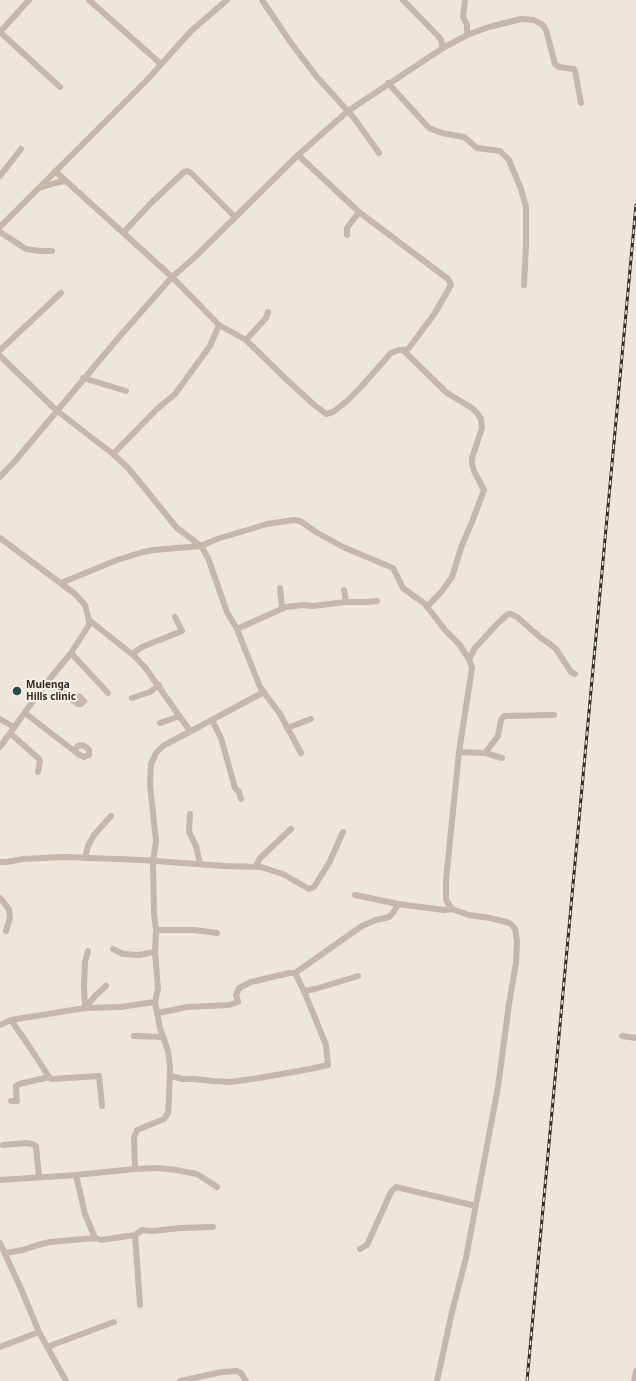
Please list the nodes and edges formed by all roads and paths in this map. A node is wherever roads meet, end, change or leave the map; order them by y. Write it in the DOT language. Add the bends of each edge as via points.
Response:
graph roads {
  1 [pos="29,0"];
  2 [pos="89,0"];
  3 [pos="227,0"];
  4 [pos="262,0"];
  5 [pos="403,0"];
  6 [pos="465,0"];
  7 [pos="0,32"];
  8 [pos="467,35"];
  9 [pos="443,48"];
  10 [pos="161,64"];
  11 [pos="388,83"];
  12 [pos="60,87"];
  13 [pos="581,103"];
  14 [pos="348,111"];
  15 [pos="21,149"];
  16 [pos="379,153"];
  17 [pos="298,155"];
  18 [pos="55,171"];
  19 [pos="0,176"];
  20 [pos="66,181"];
  21 [pos="38,189"];
  22 [pos="359,212"];
  23 [pos="235,217"];
  24 [pos="0,227"];
  25 [pos="0,232"];
  26 [pos="124,232"];
  27 [pos="347,235"];
  28 [pos="52,251"];
  29 [pos="172,277"];
  30 [pos="524,285"];
  31 [pos="60,293"];
  32 [pos="268,312"];
  33 [pos="219,325"];
  34 [pos="246,340"];
  35 [pos="0,350"];
  36 [pos="403,350"];
  37 [pos="0,356"];
  38 [pos="83,378"];
  39 [pos="126,391"];
  40 [pos="56,410"];
  41 [pos="113,454"];
  42 [pos="0,477"];
  43 [pos="0,538"];
  44 [pos="201,546"];
  45 [pos="61,583"];
  46 [pos="280,588"];
  47 [pos="344,590"];
  48 [pos="378,601"];
  49 [pos="346,602"];
  50 [pos="427,606"];
  51 [pos="282,609"];
  52 [pos="175,617"];
  53 [pos="89,620"];
  54 [pos="237,629"];
  55 [pos="71,653"];
  56 [pos="132,654"];
  57 [pos="469,659"];
  58 [pos="574,674"];
  59 [pos="47,682"];
  60 [pos="159,685"];
  61 [pos="264,692"];
  62 [pos="108,693"];
  63 [pos="70,698"];
  64 [pos="132,698"];
  65 [pos="25,713"];
  66 [pos="554,715"];
  67 [pos="180,716"];
  68 [pos="0,719"];
  69 [pos="311,719"];
  70 [pos="212,720"];
  71 [pos="160,723"];
  72 [pos="288,728"];
  73 [pos="12,730"];
  74 [pos="190,732"];
  75 [pos="0,747"];
  76 [pos="74,750"];
  77 [pos="459,752"];
  78 [pos="301,753"];
  79 [pos="485,753"];
  80 [pos="502,758"];
  81 [pos="38,772"];
  82 [pos="241,799"];
  83 [pos="190,814"];
  84 [pos="111,816"];
  85 [pos="291,829"];
  86 [pos="344,832"];
  87 [pos="85,858"];
  88 [pos="0,862"];
  89 [pos="153,862"];
  90 [pos="200,864"];
  91 [pos="256,866"];
  92 [pos="355,895"];
  93 [pos="0,898"];
  94 [pos="398,904"];
  95 [pos="452,909"];
  96 [pos="156,930"];
  97 [pos="6,931"];
  98 [pos="217,933"];
  99 [pos="114,949"];
  100 [pos="88,951"];
  101 [pos="154,952"];
  102 [pos="294,973"];
  103 [pos="358,976"];
  104 [pos="106,986"];
  105 [pos="304,991"];
  106 [pos="155,1002"];
  107 [pos="85,1008"];
  108 [pos="158,1013"];
  109 [pos="11,1020"];
  110 [pos="0,1025"];
  111 [pos="134,1036"];
  112 [pos="622,1036"];
  113 [pos="163,1037"];
  114 [pos="636,1038"];
  115 [pos="170,1076"];
  116 [pos="48,1077"];
  117 [pos="11,1101"];
  118 [pos="102,1106"];
  119 [pos="3,1145"];
  120 [pos="135,1169"];
  121 [pos="76,1176"];
  122 [pos="39,1177"];
  123 [pos="0,1180"];
  124 [pos="216,1187"];
  125 [pos="476,1206"];
  126 [pos="214,1227"];
  127 [pos="135,1236"];
  128 [pos="95,1238"];
  129 [pos="0,1243"];
  130 [pos="360,1250"];
  131 [pos="5,1253"];
  132 [pos="140,1305"];
  133 [pos="114,1322"];
  134 [pos="39,1332"];
  135 [pos="0,1347"];
  136 [pos="47,1347"];
  137 [pos="636,1370"];
  138 [pos="66,1381"];
  139 [pos="180,1381"];
  140 [pos="246,1381"];
  141 [pos="437,1381"];
  142 [pos="634,1381"];
  1 -- 7 [label="street"];
  2 -- 10 [label="street"];
  3 -- 10 [label="street" via="191,31"];
  4 -- 14 [label="street" via="313,72"];
  5 -- 9 [label="street" via="439,36"];
  6 -- 8 [label="street" via="463,17 467,25"];
  7 -- 12 [label="street"];
  8 -- 9 [label="street"];
  8 -- 13 [label="street" via="520,19 539,22 546,30 555,64 576,71"];
  9 -- 11 [label="street"];
  10 -- 18 [label="street"];
  11 -- 14 [label="street"];
  11 -- 30 [label="street" via="424,125 442,134 464,137 477,148 500,151 509,160 526,207"];
  14 -- 16 [label="street"];
  14 -- 17 [label="street"];
  15 -- 19 [label="street"];
  17 -- 22 [label="street"];
  17 -- 23 [label="street"];
  18 -- 20 [label="street"];
  18 -- 21 [label="street"];
  20 -- 21 [label="street"];
  20 -- 26 [label="street"];
  21 -- 24 [label="street"];
  22 -- 27 [label="street" via="347,228"];
  22 -- 36 [label="street" via="451,282 451,288 435,313 406,350"];
  23 -- 26 [label="street" via="187,171 152,202"];
  23 -- 29 [label="street"];
  25 -- 28 [label="street" via="26,249"];
  26 -- 29 [label="street"];
  29 -- 33 [label="street"];
  29 -- 38 [label="street"];
  31 -- 35 [label="street"];
  32 -- 34 [label="street" via="266,318"];
  33 -- 34 [label="street"];
  33 -- 41 [label="street" via="210,346 175,394"];
  34 -- 36 [label="street" via="326,414 347,401 394,350"];
  36 -- 50 [label="street" via="447,393 472,408 481,420 482,428 472,464 484,490 452,577"];
  37 -- 40 [label="street"];
  38 -- 39 [label="street"];
  38 -- 40 [label="street"];
  40 -- 41 [label="street"];
  40 -- 42 [label="street"];
  41 -- 44 [label="street" via="129,469 177,528"];
  43 -- 45 [label="street"];
  44 -- 45 [label="street" via="143,552"];
  44 -- 50 [label="street" via="267,524 300,521 343,547 393,568 402,588"];
  44 -- 54 [label="street" via="216,577 227,612"];
  45 -- 53 [label="street" via="84,605"];
  46 -- 51 [label="street"];
  47 -- 49 [label="street"];
  48 -- 49 [label="street"];
  49 -- 51 [label="street" via="313,606 303,604"];
  50 -- 57 [label="street"];
  51 -- 54 [label="street"];
  52 -- 56 [label="street" via="182,631 142,647"];
  53 -- 55 [label="street" via="89,626"];
  53 -- 56 [label="street"];
  54 -- 61 [label="street"];
  55 -- 59 [label="street"];
  55 -- 62 [label="street"];
  56 -- 60 [label="street"];
  57 -- 58 [label="street" via="475,648 497,624 511,614 556,649"];
  57 -- 77 [label="street" via="472,668"];
  59 -- 63 [label="street"];
  59 -- 65 [label="street"];
  60 -- 64 [label="street" via="150,692"];
  60 -- 67 [label="street"];
  61 -- 70 [label="street"];
  61 -- 72 [label="street"];
  65 -- 73 [label="street"];
  65 -- 76 [label="street"];
  66 -- 79 [label="street" via="504,716 498,736"];
  67 -- 71 [label="street"];
  67 -- 74 [label="street"];
  68 -- 73 [label="street"];
  69 -- 72 [label="street"];
  70 -- 74 [label="street"];
  70 -- 82 [label="street" via="221,738 235,788"];
  72 -- 78 [label="street"];
  73 -- 75 [label="street"];
  73 -- 81 [label="street" via="39,759"];
  74 -- 89 [label="street" via="163,746 151,764 150,785 156,841"];
  77 -- 79 [label="street"];
  77 -- 95 [label="street" via="446,895"];
  79 -- 80 [label="street"];
  83 -- 90 [label="street" via="189,832 196,846"];
  84 -- 87 [label="street" via="94,835"];
  85 -- 91 [label="street" via="260,858"];
  86 -- 91 [label="street" via="329,863 314,887 309,889 282,874"];
  87 -- 88 [label="street" via="42,858"];
  87 -- 89 [label="street"];
  89 -- 90 [label="street"];
  89 -- 96 [label="street"];
  90 -- 91 [label="street"];
  92 -- 94 [label="street"];
  93 -- 97 [label="street" via="9,909 10,918"];
  94 -- 95 [label="street"];
  94 -- 102 [label="street" via="389,917 362,926"];
  95 -- 125 [label="street" via="512,925 517,941 498,1087"];
  96 -- 98 [label="street"];
  96 -- 101 [label="street"];
  99 -- 101 [label="street" via="123,954 139,955"];
  100 -- 107 [label="street" via="85,962"];
  101 -- 106 [label="street" via="158,989"];
  102 -- 105 [label="street"];
  102 -- 108 [label="street" via="251,982 239,988 236,995 238,1002 229,1005 187,1007"];
  103 -- 105 [label="street"];
  104 -- 107 [label="street"];
  105 -- 115 [label="street" via="326,1045 328,1065 231,1082"];
  106 -- 107 [label="street"];
  106 -- 108 [label="street"];
  107 -- 109 [label="street"];
  108 -- 113 [label="street"];
  109 -- 110 [label="street"];
  109 -- 116 [label="street"];
  111 -- 113 [label="street"];
  112 -- 114 [label="street"];
  113 -- 115 [label="street" via="168,1051"];
  115 -- 120 [label="street" via="168,1113 160,1122 137,1130 134,1137"];
  116 -- 117 [label="street" via="19,1084 16,1086 18,1100"];
  116 -- 118 [label="street" via="52,1079 99,1076"];
  119 -- 122 [label="street" via="26,1143 36,1146"];
  120 -- 121 [label="street"];
  120 -- 124 [label="street" via="158,1168 197,1174"];
  121 -- 122 [label="street"];
  121 -- 128 [label="street" via="85,1214"];
  122 -- 123 [label="street"];
  125 -- 130 [label="street" via="396,1187 391,1192 367,1245"];
  125 -- 141 [label="street"];
  126 -- 127 [label="street" via="142,1230"];
  127 -- 128 [label="street" via="101,1240"];
  127 -- 132 [label="street"];
  128 -- 131 [label="street" via="50,1242"];
  129 -- 131 [label="street"];
  131 -- 134 [label="street"];
  133 -- 136 [label="street"];
  134 -- 135 [label="street"];
  134 -- 136 [label="street"];
  136 -- 138 [label="street"];
  137 -- 142 [label="street"];
  139 -- 140 [label="street" via="237,1371"];
}
